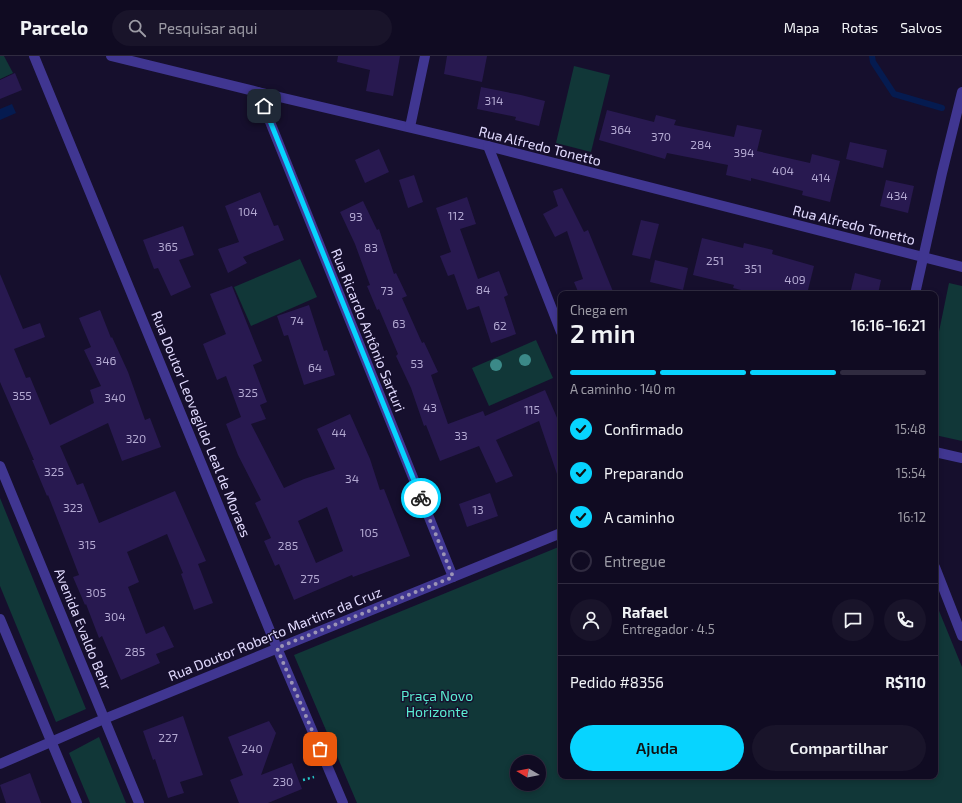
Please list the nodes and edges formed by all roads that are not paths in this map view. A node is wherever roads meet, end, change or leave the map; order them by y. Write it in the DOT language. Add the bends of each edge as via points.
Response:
graph roads {
  1 [pos="34,56"];
  2 [pos="111,56"];
  3 [pos="425,56"];
  4 [pos="258,92"];
  5 [pos="962,92"];
  6 [pos="410,128"];
  7 [pos="488,146"];
  8 [pos="923,257"];
  9 [pos="962,267"];
  10 [pos="916,291"];
  11 [pos="558,324"];
  12 [pos="938,453"];
  13 [pos="962,458"];
  14 [pos="0,466"];
  15 [pos="558,534"];
  16 [pos="938,575"];
  17 [pos="453,577"];
  18 [pos="0,619"];
  19 [pos="962,636"];
  20 [pos="277,648"];
  21 [pos="104,719"];
  22 [pos="51,742"];
  23 [pos="0,764"];
  24 [pos="77,803"];
  25 [pos="140,803"];
  26 [pos="343,803"];
  1 -- 20 [label="street, Rua Doutor Leovegildo Leal de Moraes"];
  2 -- 4 [label="street, Rua Alfredo Tonetto"];
  3 -- 6 [label="street"];
  4 -- 6 [label="street, Rua Alfredo Tonetto"];
  4 -- 17 [label="street, Rua Ricardo Antônio Sarturi"];
  5 -- 8 [label="street"];
  6 -- 7 [label="street, Rua Alfredo Tonetto"];
  7 -- 8 [label="street, Rua Alfredo Tonetto"];
  7 -- 11 [label="street"];
  8 -- 9 [label="street, Rua Alfredo Tonetto"];
  8 -- 10 [label="street"];
  12 -- 13 [label="street"];
  14 -- 21 [label="street, Avenida Evaldo Behr"];
  15 -- 17 [label="street, Rua Doutor Roberto Martins da Cruz"];
  16 -- 19 [label="street"];
  17 -- 20 [label="street, Rua Doutor Roberto Martins da Cruz"];
  18 -- 22 [label="street"];
  20 -- 21 [label="street, Rua Doutor Roberto Martins da Cruz"];
  20 -- 26 [label="street, Rua Doutor Leovegildo Leal de Moraes"];
  21 -- 22 [label="street, Rua Doutor Roberto Martins da Cruz"];
  21 -- 25 [label="street, Avenida Evaldo Behr"];
  22 -- 23 [label="street, Rua Doutor Roberto Martins da Cruz"];
  22 -- 24 [label="street"];
}
